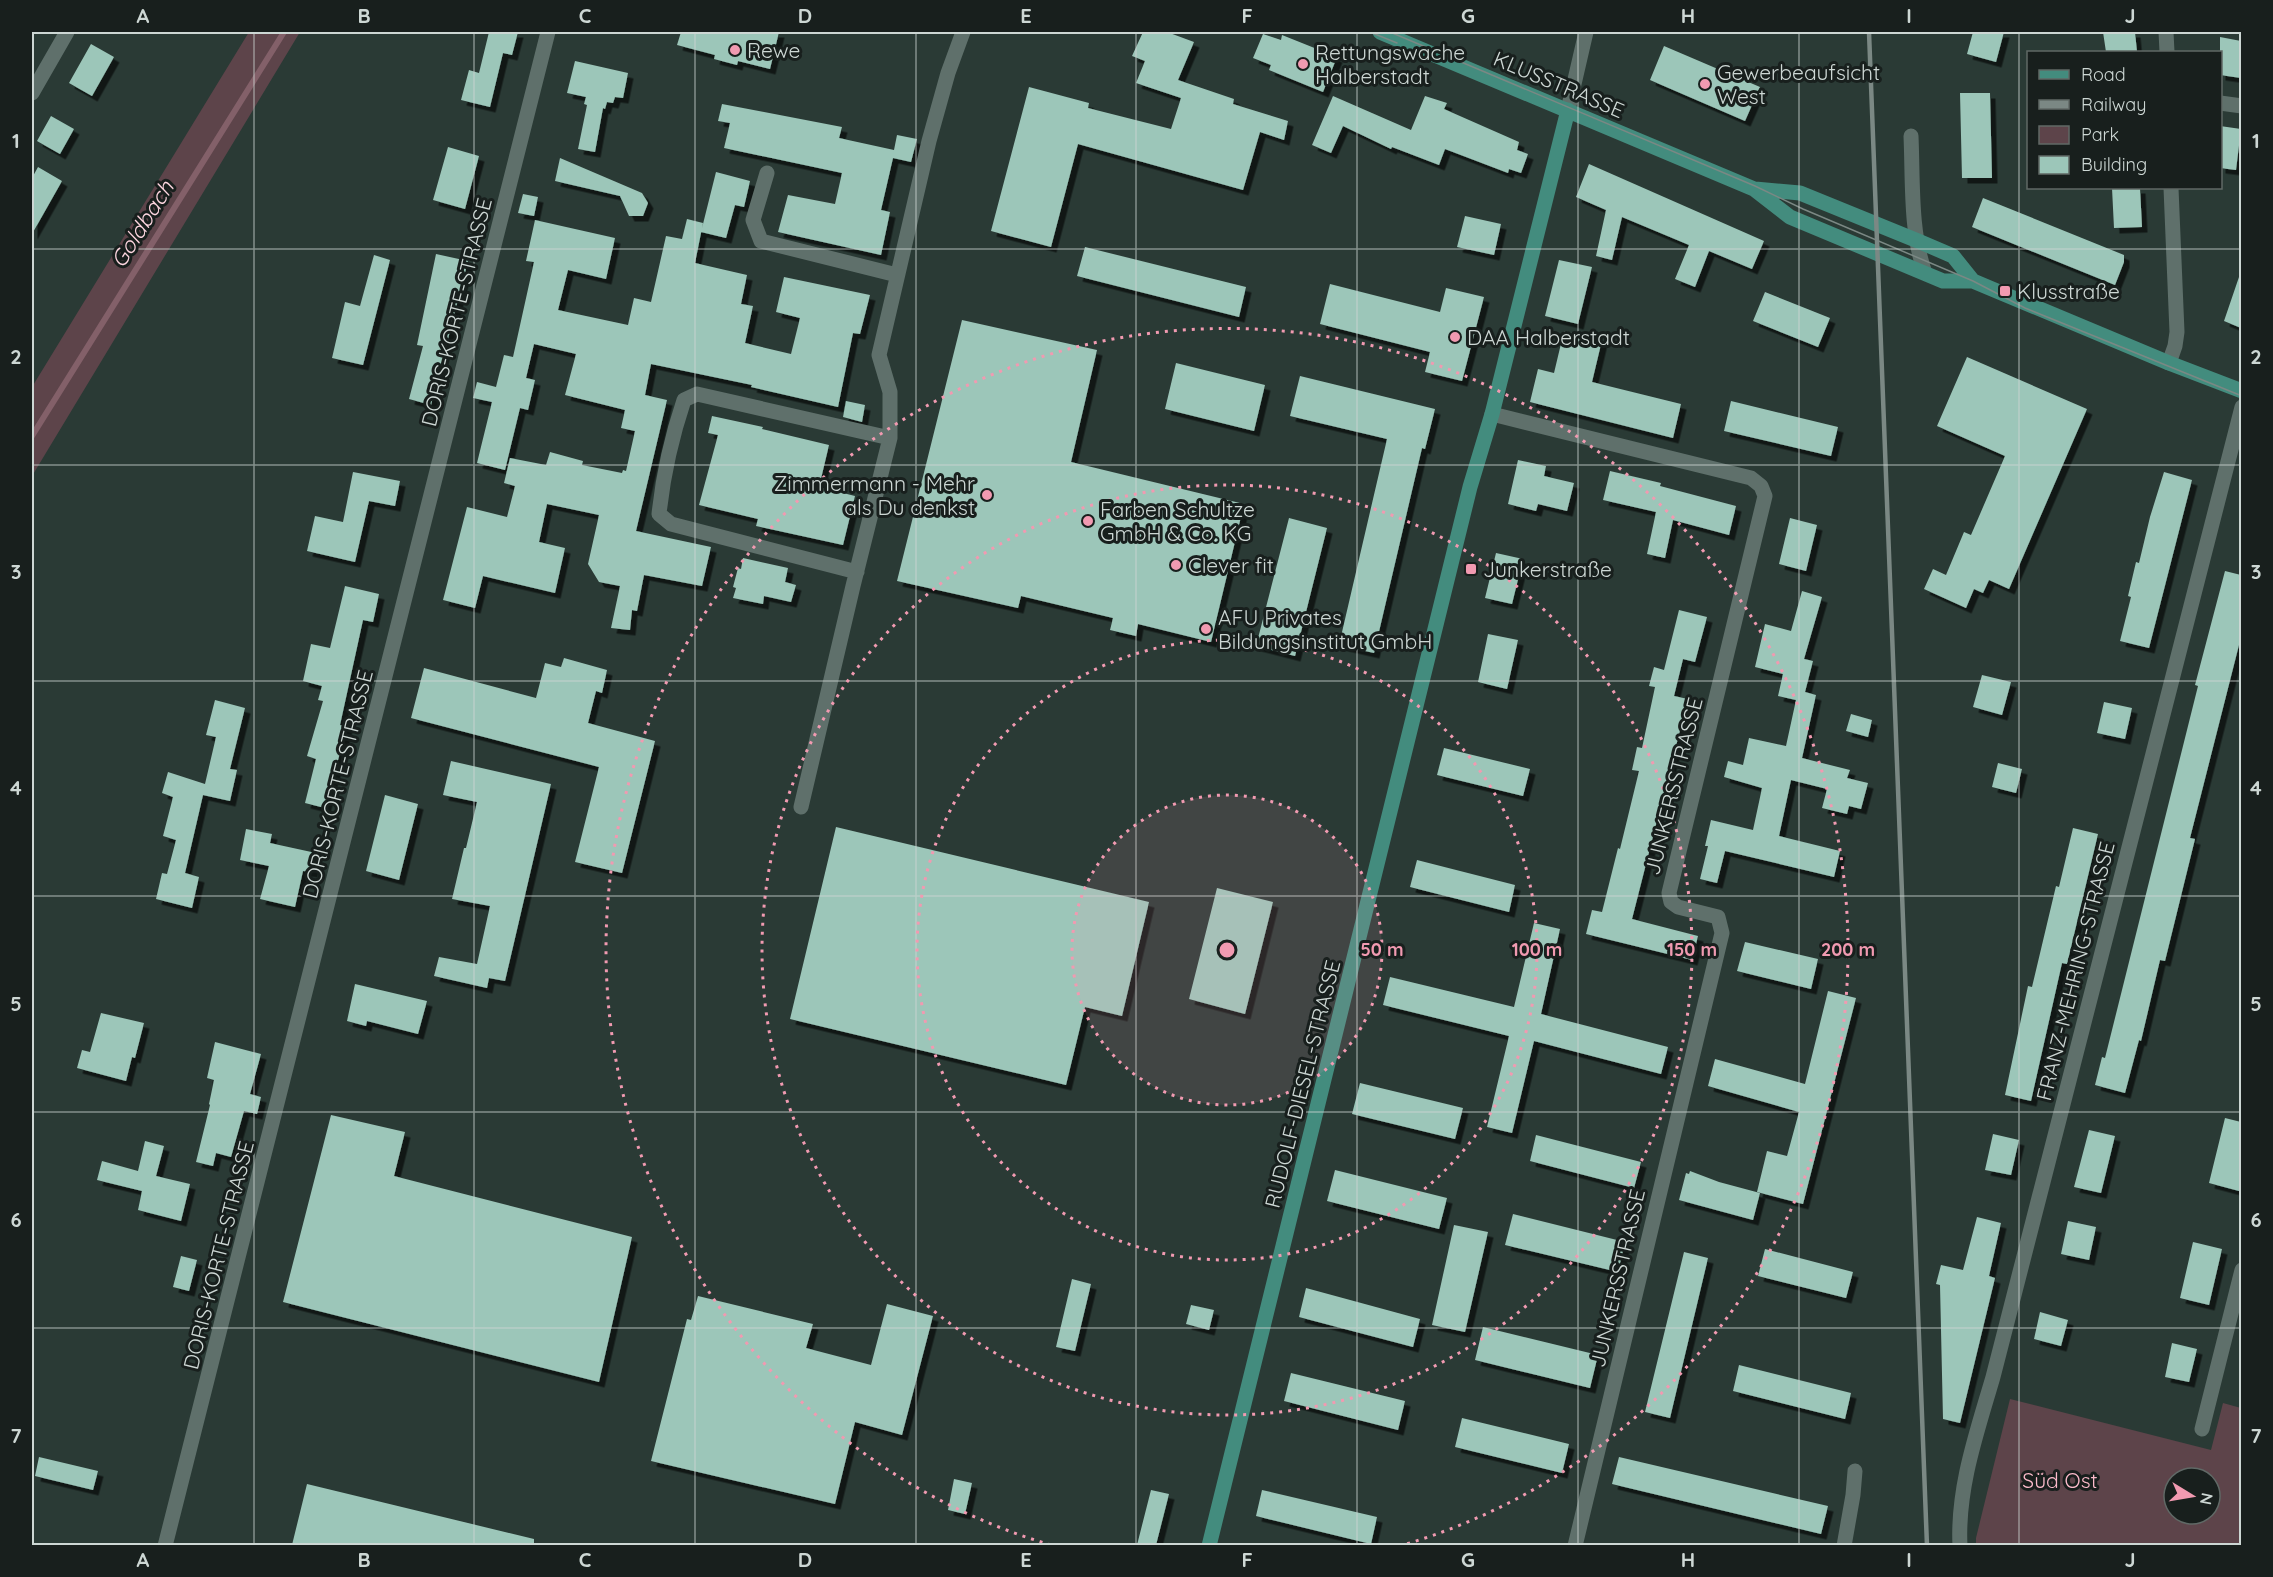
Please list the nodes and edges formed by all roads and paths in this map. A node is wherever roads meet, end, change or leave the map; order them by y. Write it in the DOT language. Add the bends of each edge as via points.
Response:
graph roads {
  1 [pos="67,32"];
  2 [pos="548,32"];
  3 [pos="963,32"];
  4 [pos="1380,32"];
  5 [pos="1586,32"];
  6 [pos="2166,32"];
  7 [pos="2167,51"];
  8 [pos="32,93"];
  9 [pos="2222,103"];
  10 [pos="2241,106"];
  11 [pos="1568,110"];
  12 [pos="1911,136"];
  13 [pos="767,172"];
  14 [pos="1754,189"];
  15 [pos="2171,189"];
  16 [pos="1918,241"];
  17 [pos="1925,273"];
  18 [pos="897,275"];
  19 [pos="1973,281"];
  20 [pos="2169,363"];
  21 [pos="2241,391"];
  22 [pos="2241,407"];
  23 [pos="1492,414"];
  24 [pos="890,438"];
  25 [pos="857,572"];
  26 [pos="801,807"];
  27 [pos="2241,1270"];
  28 [pos="2202,1429"];
  29 [pos="1855,1471"];
  30 [pos="165,1545"];
  31 [pos="1209,1545"];
  32 [pos="1575,1545"];
  33 [pos="1844,1545"];
  34 [pos="1960,1545"];
  1 -- 8 [label="street"];
  2 -- 30 [label="street, DORIS-KORTE-STRASSE"];
  3 -- 18 [label="street" via="929,141"];
  4 -- 11 [label="street, KLUSSTRASSE"];
  5 -- 11 [label="street"];
  6 -- 7 [label="street"];
  9 -- 10 [label="street"];
  11 -- 14 [label="street, KLUSSTRASSE"];
  11 -- 23 [label="street, RUDOLF-DIESEL-STRASSE"];
  12 -- 16 [label="street"];
  13 -- 18 [label="street" via="753,220 761,241"];
  14 -- 16 [label="street, KLUSSTRASSE" via="1800,193"];
  14 -- 17 [label="street, KLUSSTRASSE" via="1790,217"];
  15 -- 20 [label="street" via="2177,332"];
  16 -- 17 [label="street"];
  16 -- 19 [label="street, KLUSSTRASSE" via="1953,256"];
  17 -- 19 [label="street, KLUSSTRASSE" via="1943,281"];
  18 -- 24 [label="street" via="879,356 890,392"];
  19 -- 20 [label="street, KLUSSTRASSE"];
  20 -- 21 [label="street, KLUSSTRASSE"];
  22 -- 34 [label="street, FRANZ-MEHRING-STRASSE" via="1968,1466"];
  23 -- 31 [label="street, RUDOLF-DIESEL-STRASSE" via="1470,487"];
  23 -- 32 [label="street, JUNKERSSTRASSE" via="1751,478 1765,496 1669,893 1671,902 1678,907 1718,917 1722,933"];
  24 -- 25 [label="street"];
  24 -- 25 [label="street" via="697,394 684,400 680,415 659,514 670,524"];
  25 -- 26 [label="street"];
  27 -- 28 [label="street"];
  29 -- 33 [label="street"];
}
